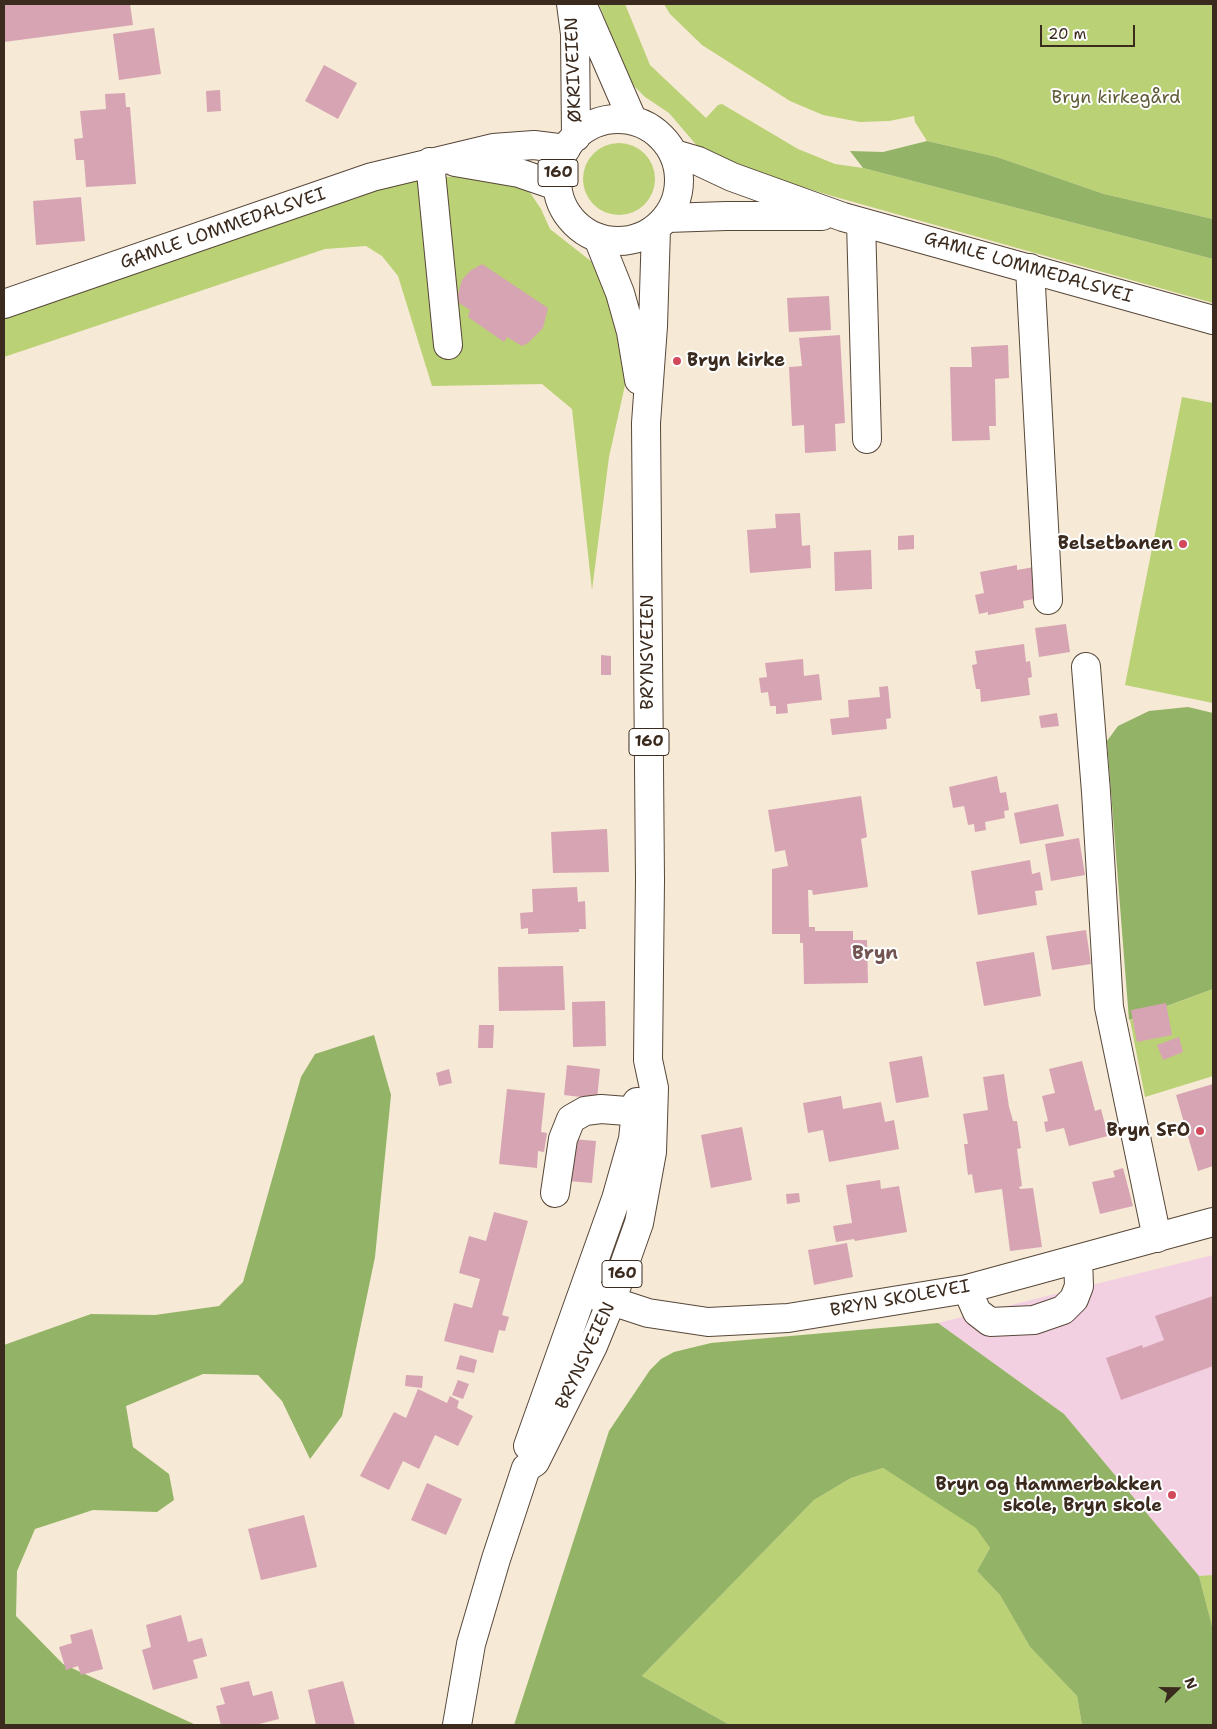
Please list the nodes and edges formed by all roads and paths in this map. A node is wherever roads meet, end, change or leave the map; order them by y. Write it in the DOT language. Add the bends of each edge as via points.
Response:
graph roads {
  1 [pos="571,4"];
  2 [pos="582,4"];
  3 [pos="633,121"];
  4 [pos="571,143"];
  5 [pos="674,154"];
  6 [pos="437,161"];
  7 [pos="557,186"];
  8 [pos="852,219"];
  9 [pos="661,223"];
  10 [pos="598,238"];
  11 [pos="1030,268"];
  12 [pos="4,304"];
  13 [pos="1213,320"];
  14 [pos="448,345"];
  15 [pos="646,423"];
  16 [pos="867,439"];
  17 [pos="1048,600"];
  18 [pos="1086,667"];
  19 [pos="645,1112"];
  20 [pos="555,1193"];
  21 [pos="1213,1222"];
  22 [pos="1157,1238"];
  23 [pos="1078,1259"];
  24 [pos="967,1289"];
  25 [pos="584,1292"];
  26 [pos="611,1302"];
  27 [pos="526,1468"];
  28 [pos="457,1725"];
  1 -- 4 [label="main road, ØKRIVEIEN / 160" via="575,34"];
  2 -- 3 [label="main road, ØKRIVEIEN"];
  3 -- 4 [label="main road, 160" via="607,120 588,127"];
  3 -- 5 [label="main road, 160" via="654,131"];
  4 -- 6 [label="main road, GAMLE LOMMEDALSVEI" via="492,148"];
  4 -- 7 [label="main road, 160" via="559,167"];
  5 -- 8 [label="main road, GAMLE LOMMEDALSVEI"];
  5 -- 9 [label="main road, 160" via="679,188 675,204"];
  6 -- 7 [label="main road, GAMLE LOMMEDALSVEI" via="519,173"];
  6 -- 12 [label="main road, GAMLE LOMMEDALSVEI" via="372,177"];
  6 -- 14 [label="main road"];
  7 -- 10 [label="main road, 160" via="560,201 568,215 578,227"];
  8 -- 9 [label="main road, GAMLE LOMMEDALSVEI" via="726,216"];
  8 -- 11 [label="main road, GAMLE LOMMEDALSVEI"];
  8 -- 16 [label="main road"];
  9 -- 10 [label="main road, 160" via="631,240 612,242"];
  9 -- 15 [label="main road, BRYNSVEIEN / 160"];
  10 -- 15 [label="main road, BRYNSVEIEN / 160" via="620,293 631,332"];
  11 -- 13 [label="main road, GAMLE LOMMEDALSVEI"];
  11 -- 17 [label="main road"];
  15 -- 19 [label="main road, BRYNSVEIEN / 160" via="650,880 648,1060 654,1088"];
  18 -- 22 [label="main road" via="1108,1007"];
  19 -- 20 [label="main road" via="601,1108 585,1111 571,1119 563,1139"];
  19 -- 25 [label="main road, BRYNSVEIEN / 160" via="633,1139"];
  19 -- 26 [label="main road, BRYNSVEIEN / 160" via="652,1152 646,1196 630,1255"];
  21 -- 22 [label="main road, BRYN SKOLEVEI"];
  22 -- 23 [label="main road, BRYN SKOLEVEI"];
  23 -- 24 [label="main road, BRYN SKOLEVEI"];
  23 -- 24 [label="main road" via="1079,1286 1074,1299 1063,1310 1034,1320 990,1322 977,1312"];
  24 -- 26 [label="main road, BRYN SKOLEVEI" via="788,1318 708,1322 648,1313"];
  25 -- 26 [label="main road, BRYN SKOLEVEI"];
  25 -- 27 [label="main road, BRYNSVEIEN / 160" via="534,1424 523,1461"];
  26 -- 27 [label="main road, BRYNSVEIEN / 160" via="593,1346 535,1462"];
  27 -- 28 [label="main road, BRYNSVEIEN / 160" via="472,1644"];
}
